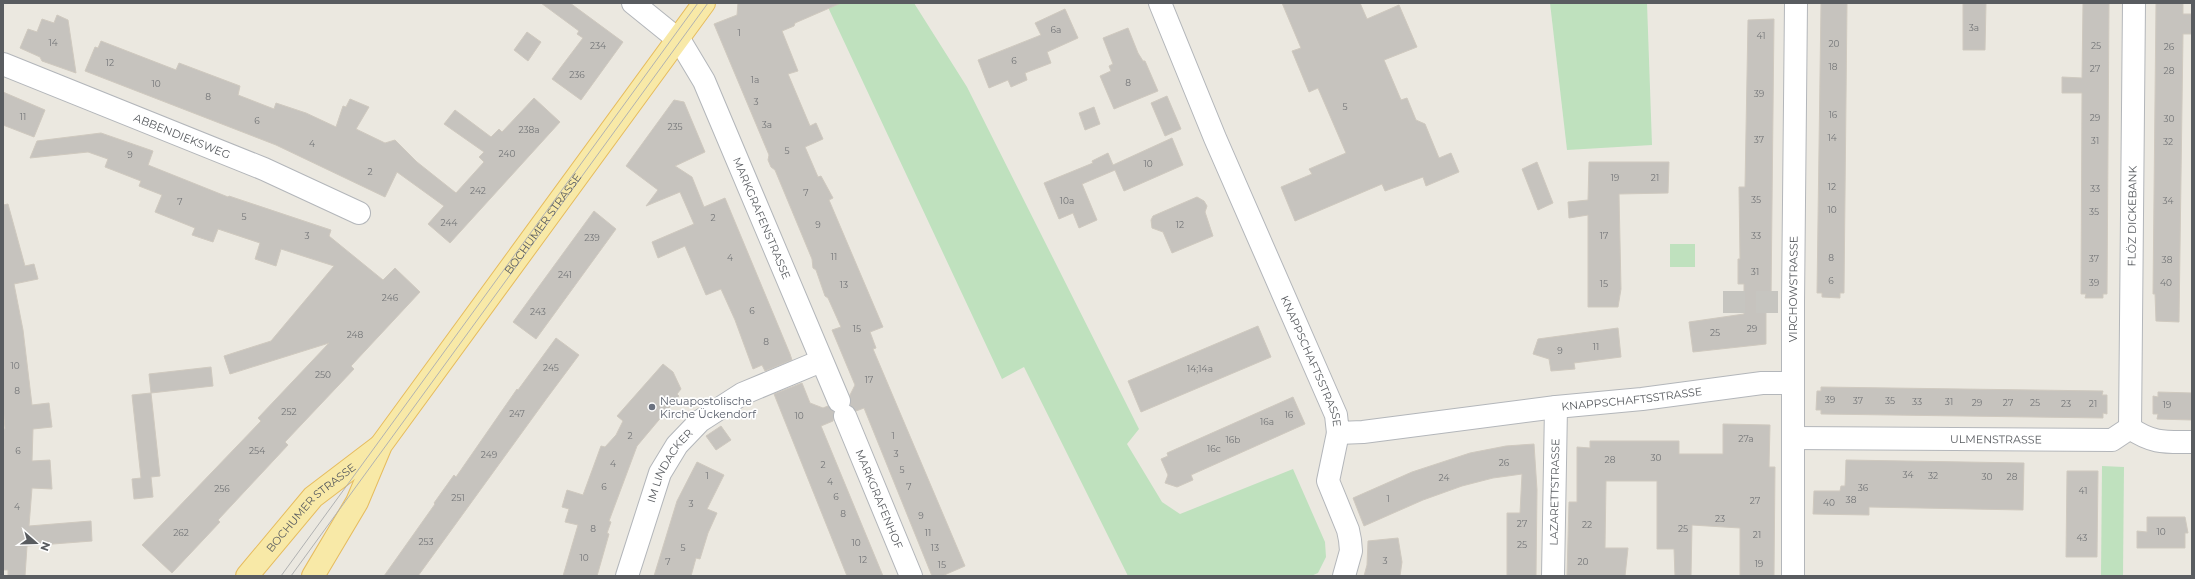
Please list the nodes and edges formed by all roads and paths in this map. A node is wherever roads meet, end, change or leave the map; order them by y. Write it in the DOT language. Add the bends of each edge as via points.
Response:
graph roads {
  1 [pos="633,3"];
  2 [pos="704,3"];
  3 [pos="1160,3"];
  4 [pos="1796,3"];
  5 [pos="2134,3"];
  6 [pos="678,39"];
  7 [pos="3,64"];
  8 [pos="358,213"];
  9 [pos="822,360"];
  10 [pos="1792,383"];
  11 [pos="1556,407"];
  12 [pos="844,413"];
  13 [pos="2130,428"];
  14 [pos="1338,432"];
  15 [pos="1793,438"];
  16 [pos="2192,442"];
  17 [pos="381,445"];
  18 [pos="247,576"];
  19 [pos="313,576"];
  20 [pos="627,576"];
  21 [pos="911,576"];
  22 [pos="1344,576"];
  23 [pos="1553,576"];
  24 [pos="1793,576"];
  1 -- 6 [label="street, MARKGRAFENSTRASSE"];
  2 -- 6 [label="main road, BOCHUMER STRASSE"];
  3 -- 14 [label="street, KNAPPSCHAFTSSTRASSE" via="1218,146 1336,415"];
  4 -- 10 [label="street, VIRCHOWSTRASSE"];
  5 -- 13 [label="street, FLÖZ DICKEBANK"];
  6 -- 9 [label="street, MARKGRAFENSTRASSE" via="717,107"];
  6 -- 17 [label="main road, BOCHUMER STRASSE"];
  7 -- 8 [label="street, ABBENDIEKSWEG" via="264,169"];
  9 -- 12 [label="street, MARKGRAFENSTRASSE"];
  9 -- 20 [label="street, IM LINDACKER" via="742,394 700,421 677,445 660,474"];
  10 -- 11 [label="street, KNAPPSCHAFTSSTRASSE" via="1762,383 1642,399"];
  10 -- 15 [label="street, VIRCHOWSTRASSE"];
  11 -- 14 [label="street, KNAPPSCHAFTSSTRASSE" via="1400,427"];
  11 -- 23 [label="street, LAZARETTSTRASSE"];
  12 -- 21 [label="street, MARKGRAFENHOF"];
  13 -- 15 [label="street, ULMENSTRASSE" via="2112,440"];
  13 -- 16 [label="street" via="2155,442"];
  14 -- 22 [label="street" via="1328,481 1350,540"];
  15 -- 24 [label="street, VIRCHOWSTRASSE"];
  17 -- 18 [label="main road, BOCHUMER STRASSE" via="313,497"];
  17 -- 19 [label="main road, BOCHUMER STRASSE" via="357,502"];
}
